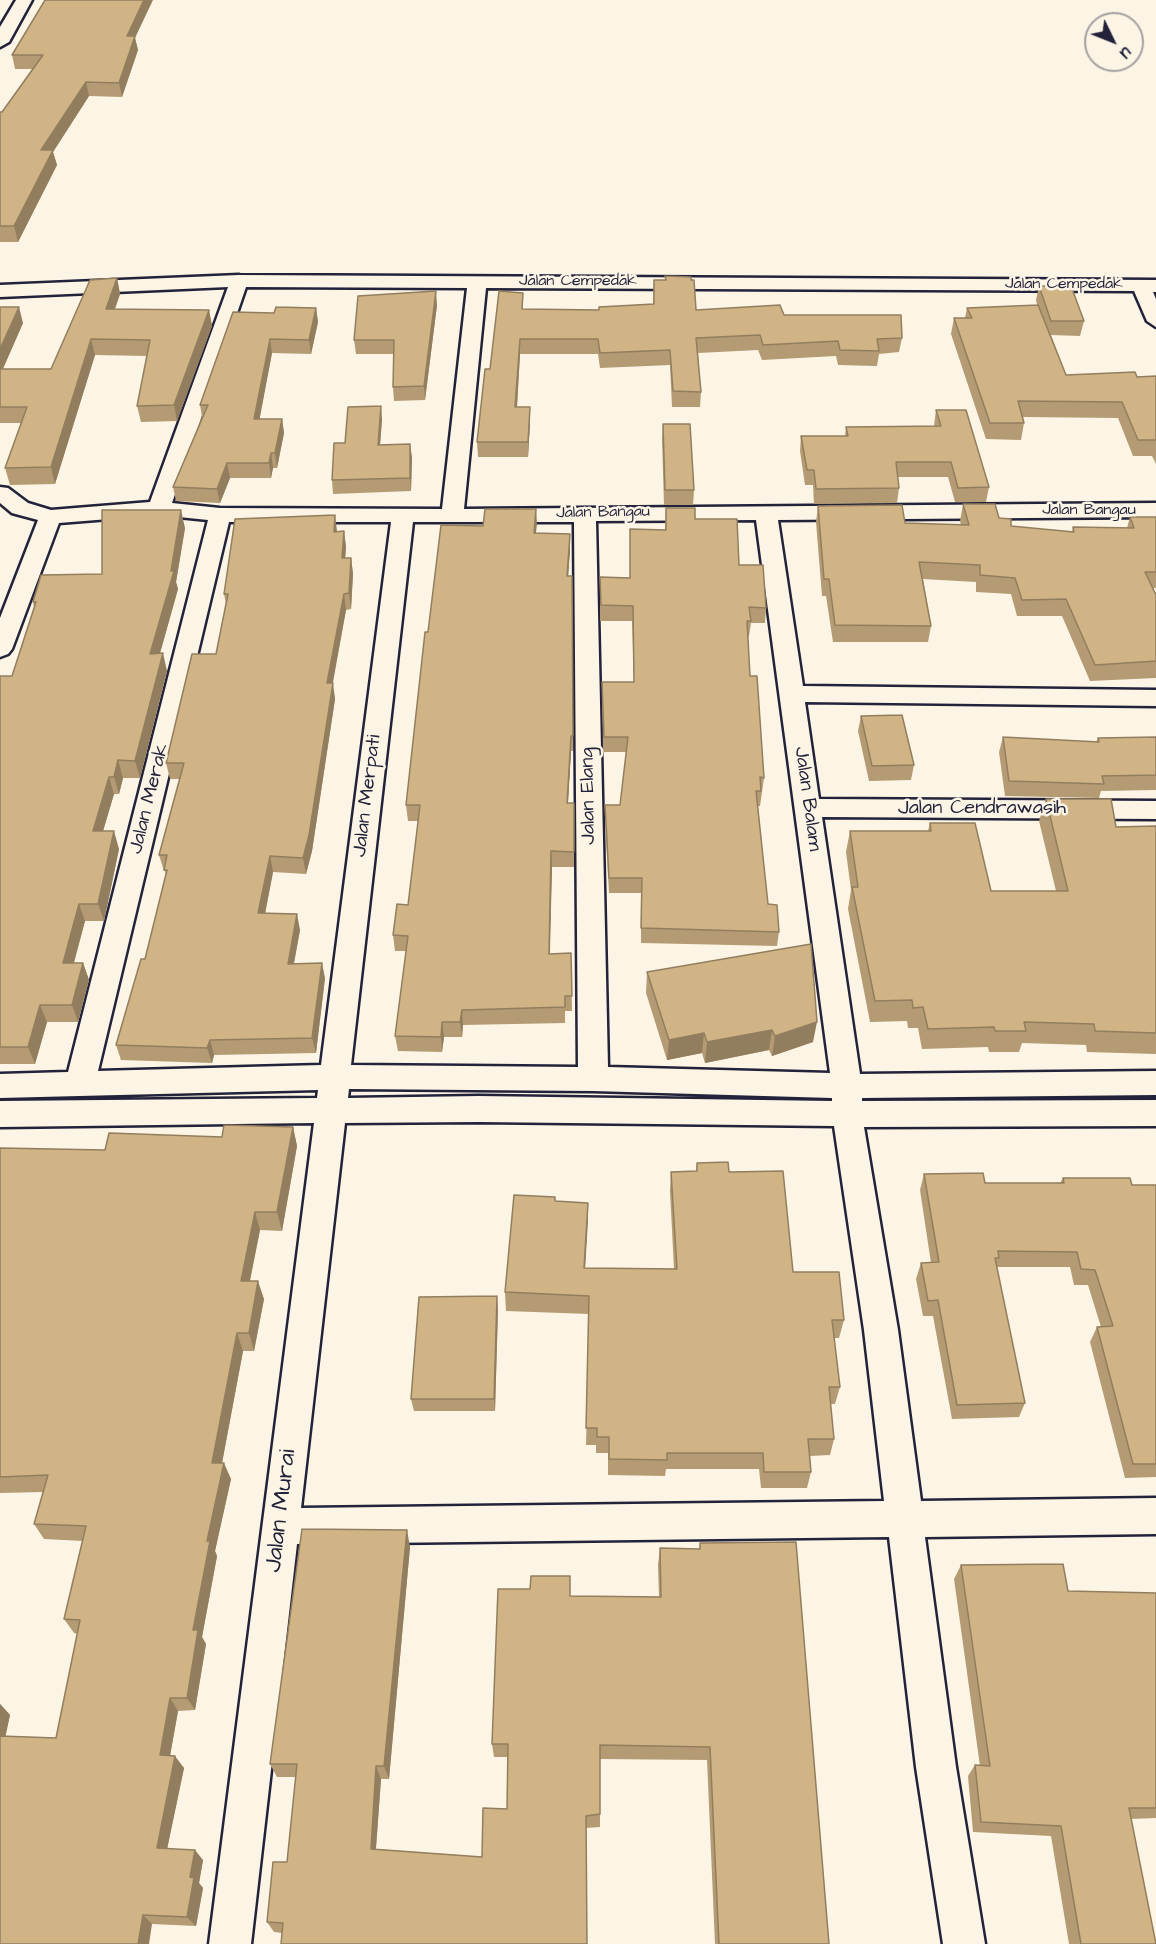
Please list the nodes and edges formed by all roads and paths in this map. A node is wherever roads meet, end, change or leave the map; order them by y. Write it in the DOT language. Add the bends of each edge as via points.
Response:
graph roads {
  1 [pos="24,0"];
  2 [pos="0,42"];
  3 [pos="239,281"];
  4 [pos="477,282"];
  5 [pos="1148,286"];
  6 [pos="0,291"];
  7 [pos="1156,321"];
  8 [pos="0,493"];
  9 [pos="159,508"];
  10 [pos="1156,510"];
  11 [pos="766,512"];
  12 [pos="585,513"];
  13 [pos="220,515"];
  14 [pos="403,515"];
  15 [pos="452,516"];
  16 [pos="50,517"];
  17 [pos="0,649"];
  18 [pos="792,694"];
  19 [pos="1156,698"];
  20 [pos="808,808"];
  21 [pos="1156,810"];
  22 [pos="593,1079"];
  23 [pos="80,1083"];
  24 [pos="1156,1083"];
  25 [pos="0,1086"];
  26 [pos="331,1094"];
  27 [pos="847,1100"];
  28 [pos="1156,1113"];
  29 [pos="0,1114"];
  30 [pos="1156,1516"];
  31 [pos="903,1521"];
  32 [pos="280,1526"];
  33 [pos="230,1944"];
  34 [pos="964,1944"];
  1 -- 2 [label="street"];
  3 -- 4 [label="street, Jalan Cempedak"];
  3 -- 6 [label="street, Jalan Cempedak"];
  3 -- 9 [label="street"];
  4 -- 5 [label="street, Jalan Cempedak"];
  4 -- 15 [label="street"];
  5 -- 7 [label="street"];
  8 -- 16 [label="street" via="20,508"];
  9 -- 13 [label="street, Jalan Bangau"];
  9 -- 16 [label="street, Jalan Bangau"];
  10 -- 11 [label="street, Jalan Bangau"];
  11 -- 12 [label="street, Jalan Bangau"];
  11 -- 18 [label="street, Jalan Balam"];
  12 -- 15 [label="street, Jalan Bangau"];
  12 -- 22 [label="street, Jalan Elang"];
  13 -- 14 [label="street, Jalan Bangau"];
  13 -- 23 [label="street, Jalan Merak"];
  14 -- 15 [label="street, Jalan Bangau"];
  14 -- 26 [label="street, Jalan Merpati"];
  16 -- 17 [label="street"];
  18 -- 19 [label="street"];
  18 -- 20 [label="street, Jalan Balam"];
  20 -- 21 [label="street, Jalan Cendrawasih"];
  20 -- 27 [label="street, Jalan Balam"];
  22 -- 26 [label="street"];
  22 -- 27 [label="street"];
  23 -- 25 [label="street"];
  23 -- 26 [label="street"];
  24 -- 27 [label="street"];
  26 -- 27 [label="street" via="479,1109"];
  26 -- 29 [label="street"];
  26 -- 32 [label="street, Jalan Murai"];
  27 -- 28 [label="street"];
  27 -- 31 [label="street, Jalan Balam" via="881,1330"];
  30 -- 31 [label="street"];
  31 -- 32 [label="street"];
  31 -- 34 [label="street, Jalan Balam"];
  32 -- 33 [label="street, Jalan Murai"];
}
